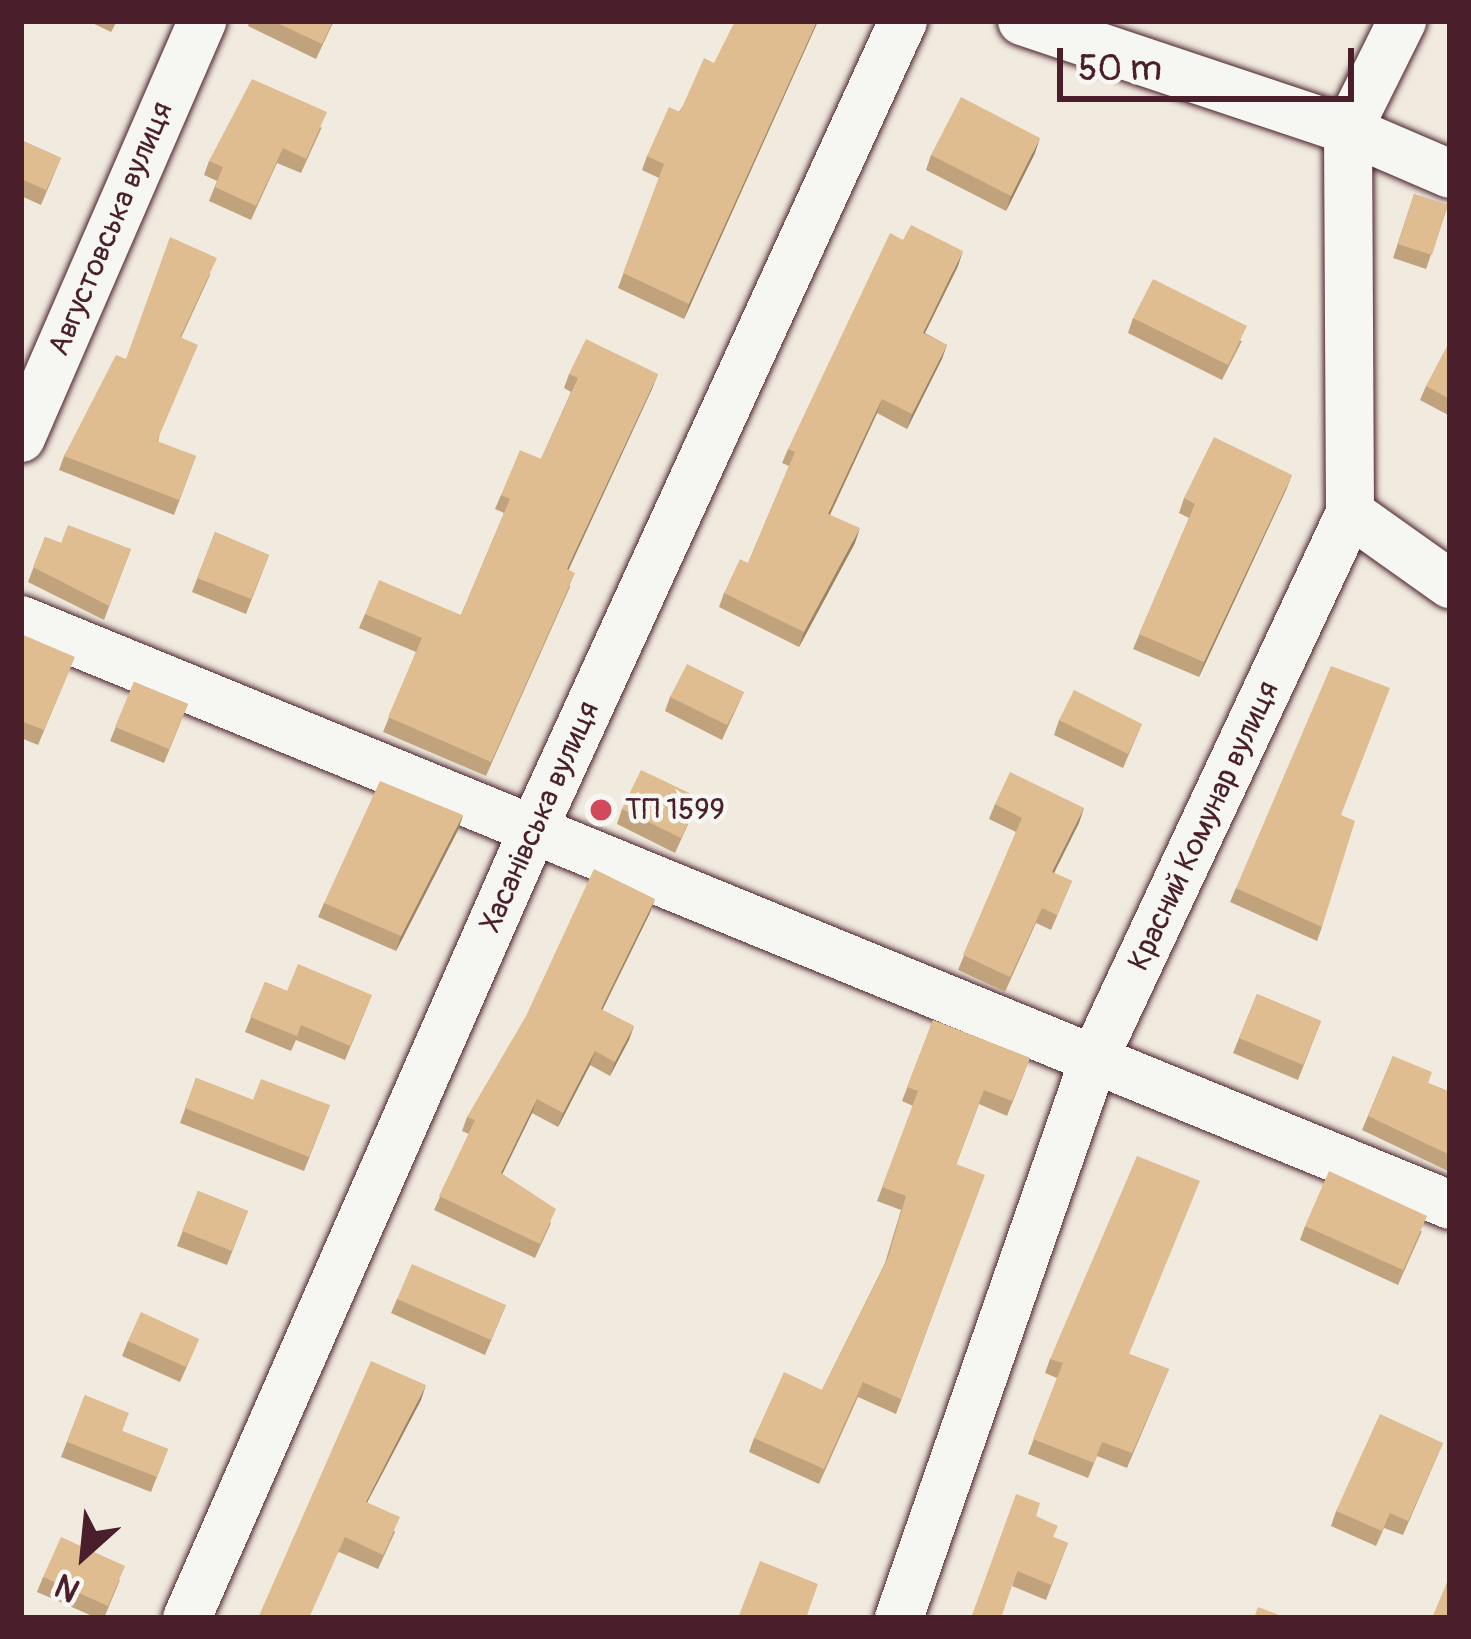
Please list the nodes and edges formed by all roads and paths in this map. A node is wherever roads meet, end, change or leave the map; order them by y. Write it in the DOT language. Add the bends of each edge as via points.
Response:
graph roads {
  1 [pos="202,21"];
  2 [pos="902,21"];
  3 [pos="1022,21"];
  4 [pos="1402,21"];
  5 [pos="1348,130"];
  6 [pos="1450,174"];
  7 [pos="21,438"];
  8 [pos="1350,513"];
  9 [pos="1450,584"];
  10 [pos="21,620"];
  11 [pos="533,830"];
  12 [pos="1094,1059"];
  13 [pos="1450,1205"];
  14 [pos="187,1618"];
  15 [pos="899,1618"];
  1 -- 7 [label="street, Августовська вулиця"];
  2 -- 11 [label="street, Хасанівська вулиця"];
  3 -- 5 [label="street"];
  4 -- 5 [label="street, Красний Комунар вулиця"];
  5 -- 6 [label="street"];
  5 -- 8 [label="street, Красний Комунар вулиця"];
  8 -- 9 [label="street"];
  8 -- 12 [label="street, Красний Комунар вулиця"];
  10 -- 11 [label="street"];
  11 -- 12 [label="street"];
  11 -- 14 [label="street, Хасанівська вулиця"];
  12 -- 13 [label="street"];
  12 -- 15 [label="street, Красний Комунар вулиця"];
}
